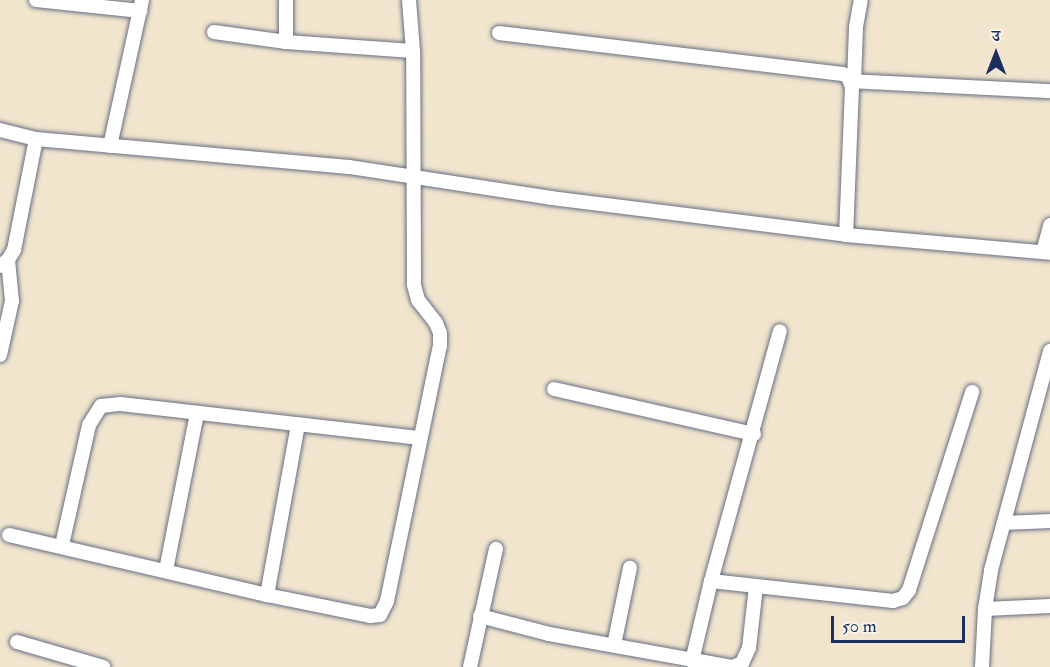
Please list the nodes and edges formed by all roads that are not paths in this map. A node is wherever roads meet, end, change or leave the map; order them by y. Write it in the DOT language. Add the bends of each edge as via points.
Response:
graph roads {
  1 [pos="36,0"];
  2 [pos="285,0"];
  3 [pos="409,0"];
  4 [pos="861,0"];
  5 [pos="141,6"];
  6 [pos="214,32"];
  7 [pos="499,33"];
  8 [pos="286,42"];
  9 [pos="413,51"];
  10 [pos="853,82"];
  11 [pos="1050,91"];
  12 [pos="0,130"];
  13 [pos="36,139"];
  14 [pos="110,146"];
  15 [pos="414,176"];
  16 [pos="1050,225"];
  17 [pos="846,235"];
  18 [pos="1047,253"];
  19 [pos="4,263"];
  20 [pos="780,331"];
  21 [pos="1050,351"];
  22 [pos="0,355"];
  23 [pos="554,389"];
  24 [pos="972,392"];
  25 [pos="197,413"];
  26 [pos="298,425"];
  27 [pos="754,434"];
  28 [pos="420,438"];
  29 [pos="1050,521"];
  30 [pos="1004,523"];
  31 [pos="9,534"];
  32 [pos="62,545"];
  33 [pos="496,549"];
  34 [pos="630,568"];
  35 [pos="166,570"];
  36 [pos="711,581"];
  37 [pos="756,587"];
  38 [pos="267,595"];
  39 [pos="1050,606"];
  40 [pos="985,609"];
  41 [pos="480,616"];
  42 [pos="17,642"];
  43 [pos="614,645"];
  44 [pos="692,661"];
  45 [pos="103,667"];
  46 [pos="470,667"];
  47 [pos="982,667"];
  1 -- 5 [label="street"];
  2 -- 8 [label="street"];
  3 -- 9 [label="street"];
  4 -- 10 [label="street"];
  5 -- 14 [label="street"];
  6 -- 8 [label="street"];
  7 -- 10 [label="street" via="834,72"];
  8 -- 9 [label="street"];
  9 -- 15 [label="street"];
  10 -- 11 [label="street"];
  10 -- 17 [label="street"];
  12 -- 13 [label="street"];
  13 -- 14 [label="street"];
  13 -- 19 [label="street" via="14,250"];
  14 -- 15 [label="street"];
  15 -- 17 [label="street" via="551,198"];
  15 -- 28 [label="street" via="414,285 418,300 440,333"];
  16 -- 18 [label="street"];
  17 -- 18 [label="street"];
  19 -- 22 [label="street" via="12,301"];
  20 -- 27 [label="street"];
  21 -- 30 [label="street"];
  23 -- 27 [label="street"];
  24 -- 37 [label="street" via="909,590 903,598 893,601"];
  25 -- 26 [label="street"];
  25 -- 32 [label="street" via="121,404 101,406 90,425"];
  25 -- 35 [label="street"];
  26 -- 28 [label="street"];
  26 -- 38 [label="street"];
  27 -- 36 [label="street"];
  28 -- 38 [label="street" via="387,601 380,615"];
  29 -- 30 [label="street"];
  30 -- 40 [label="street"];
  31 -- 32 [label="street"];
  32 -- 35 [label="street"];
  33 -- 41 [label="street"];
  34 -- 43 [label="street"];
  35 -- 38 [label="street"];
  36 -- 37 [label="street"];
  36 -- 44 [label="street"];
  37 -- 44 [label="street" via="749,648 742,663 733,666"];
  39 -- 40 [label="street"];
  40 -- 47 [label="street"];
  41 -- 43 [label="street"];
  41 -- 46 [label="street"];
  42 -- 45 [label="street"];
  43 -- 44 [label="street"];
}
